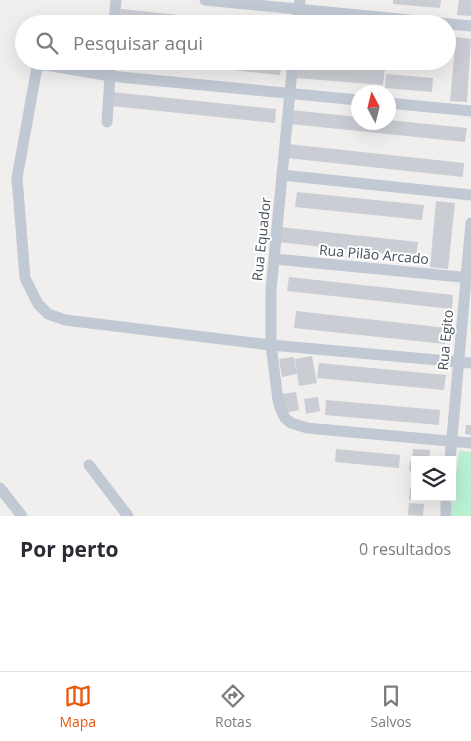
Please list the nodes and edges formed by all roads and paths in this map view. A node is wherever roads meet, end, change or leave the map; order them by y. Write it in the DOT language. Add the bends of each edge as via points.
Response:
graph roads {
  1 [pos="116,0"];
  2 [pos="205,0"];
  3 [pos="300,5"];
  4 [pos="115,15"];
  5 [pos="381,15"];
  6 [pos="456,24"];
  7 [pos="471,26"];
  8 [pos="36,70"];
  9 [pos="75,70"];
  10 [pos="110,70"];
  11 [pos="292,70"];
  12 [pos="110,76"];
  13 [pos="290,94"];
  14 [pos="351,99"];
  15 [pos="396,104"];
  16 [pos="471,111"];
  17 [pos="106,122"];
  18 [pos="282,175"];
  19 [pos="471,195"];
  20 [pos="471,224"];
  21 [pos="275,259"];
  22 [pos="468,278"];
  23 [pos="271,345"];
  24 [pos="458,362"];
  25 [pos="471,364"];
  26 [pos="452,441"];
  27 [pos="471,443"];
  28 [pos="450,456"];
  29 [pos="89,465"];
  30 [pos="0,488"];
  31 [pos="446,501"];
  32 [pos="22,516"];
  33 [pos="128,516"];
  34 [pos="446,516"];
  1 -- 4 [label="street"];
  2 -- 3 [label="street"];
  3 -- 5 [label="street"];
  6 -- 7 [label="street"];
  8 -- 23 [label="street" via="17,178 25,278 38,304 48,314 65,320"];
  9 -- 12 [label="street"];
  10 -- 12 [label="street"];
  11 -- 13 [label="street, Rua Equador"];
  12 -- 13 [label="street"];
  12 -- 17 [label="street"];
  13 -- 14 [label="street"];
  13 -- 18 [label="street, Rua Equador"];
  15 -- 16 [label="street"];
  18 -- 19 [label="street"];
  18 -- 21 [label="street, Rua Equador"];
  20 -- 22 [label="street, Rua Egito"];
  21 -- 22 [label="street, Rua Pilão Arcado"];
  21 -- 23 [label="street, Rua Equador" via="271,290"];
  22 -- 24 [label="street, Rua Egito"];
  23 -- 24 [label="street"];
  23 -- 26 [label="street, Rua Equador" via="278,400 290,423 307,428"];
  24 -- 25 [label="street"];
  24 -- 26 [label="street, Rua Egito"];
  26 -- 27 [label="street"];
  26 -- 28 [label="street, Rua Egito"];
  29 -- 33 [label="street"];
  30 -- 32 [label="street"];
  31 -- 34 [label="street"];
}
